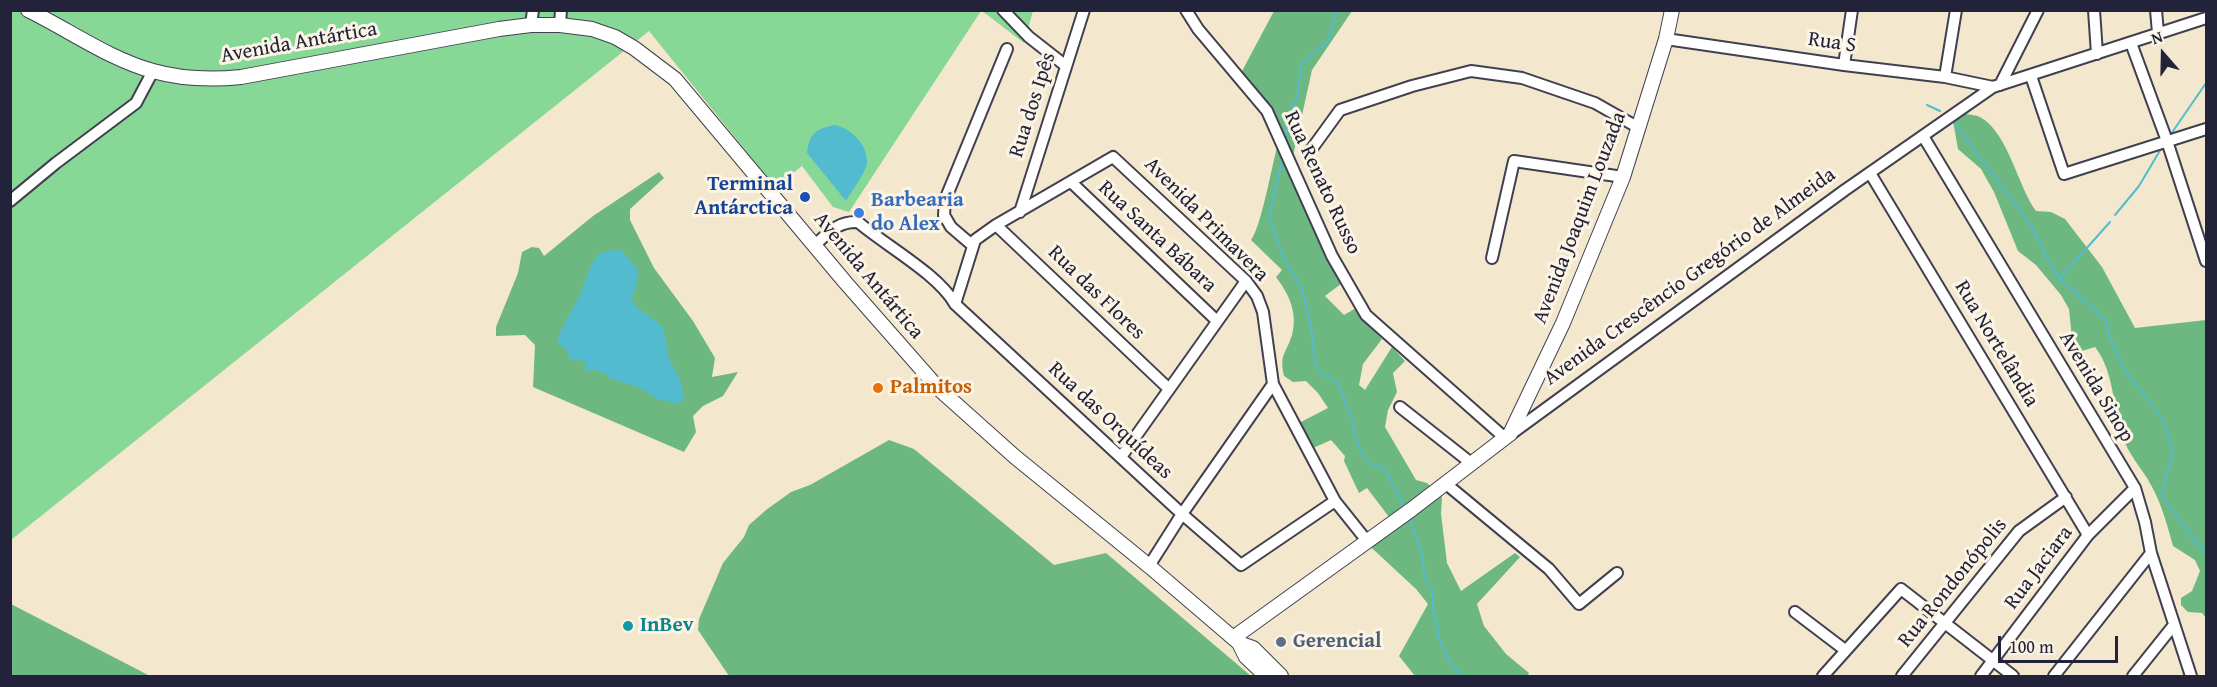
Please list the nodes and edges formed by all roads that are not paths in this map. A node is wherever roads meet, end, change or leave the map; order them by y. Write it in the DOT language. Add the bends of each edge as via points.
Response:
graph roads {
  1 [pos="28,10"];
  2 [pos="533,10"];
  3 [pos="1003,10"];
  4 [pos="1084,10"];
  5 [pos="1186,10"];
  6 [pos="1672,10"];
  7 [pos="1852,10"];
  8 [pos="1956,10"];
  9 [pos="2038,10"];
  10 [pos="2094,10"];
  11 [pos="2156,10"];
  12 [pos="561,18"];
  13 [pos="2206,18"];
  14 [pos="531,25"];
  15 [pos="2158,33"];
  16 [pos="1666,39"];
  17 [pos="2131,43"];
  18 [pos="1007,49"];
  19 [pos="2097,54"];
  20 [pos="1844,65"];
  21 [pos="1066,66"];
  22 [pos="153,71"];
  23 [pos="2031,76"];
  24 [pos="1945,77"];
  25 [pos="1996,86"];
  26 [pos="1638,128"];
  27 [pos="2206,129"];
  28 [pos="1923,136"];
  29 [pos="2167,141"];
  30 [pos="1308,154"];
  31 [pos="1870,173"];
  32 [pos="1623,177"];
  33 [pos="1071,182"];
  34 [pos="10,201"];
  35 [pos="1020,212"];
  36 [pos="996,225"];
  37 [pos="2203,236"];
  38 [pos="814,245"];
  39 [pos="972,245"];
  40 [pos="1492,258"];
  41 [pos="2206,261"];
  42 [pos="1246,281"];
  43 [pos="955,304"];
  44 [pos="1216,320"];
  45 [pos="1273,384"];
  46 [pos="1168,388"];
  47 [pos="1400,407"];
  48 [pos="1508,436"];
  49 [pos="1120,457"];
  50 [pos="1471,463"];
  51 [pos="1445,483"];
  52 [pos="2134,488"];
  53 [pos="2066,497"];
  54 [pos="1335,501"];
  55 [pos="1182,514"];
  56 [pos="2088,535"];
  57 [pos="1367,541"];
  58 [pos="2151,553"];
  59 [pos="1149,566"];
  60 [pos="1617,573"];
  61 [pos="1795,612"];
  62 [pos="1946,623"];
  63 [pos="2173,626"];
  64 [pos="1236,640"];
  65 [pos="1845,650"];
  66 [pos="1994,661"];
  67 [pos="1266,676"];
  68 [pos="1281,676"];
  69 [pos="1823,676"];
  70 [pos="1902,676"];
  71 [pos="1981,676"];
  72 [pos="2013,676"];
  73 [pos="2054,676"];
  74 [pos="2133,676"];
  75 [pos="2191,676"];
  1 -- 22 [label="main road, Avenida Antártica" via="117,57"];
  2 -- 14 [label="street"];
  3 -- 21 [label="street"];
  4 -- 21 [label="street, Rua dos Ipês"];
  5 -- 48 [label="street, Rua Renato Russo" via="1267,111 1332,256 1366,315"];
  6 -- 16 [label="main road, Avenida Joaquim Louzada"];
  7 -- 20 [label="street"];
  8 -- 24 [label="street"];
  9 -- 25 [label="street"];
  10 -- 19 [label="street"];
  11 -- 15 [label="street"];
  12 -- 14 [label="main road, Avenida Antártica"];
  12 -- 38 [label="main road, Avenida Antártica" via="615,37 652,59 675,79"];
  13 -- 15 [label="street, Avenida Crescêncio Gregório de Almeida"];
  14 -- 22 [label="main road, Avenida Antártica" via="240,77 207,79"];
  15 -- 17 [label="street, Avenida Crescêncio Gregório de Almeida"];
  16 -- 20 [label="street, Rua S"];
  16 -- 26 [label="main road, Avenida Joaquim Louzada"];
  17 -- 19 [label="street, Avenida Crescêncio Gregório de Almeida"];
  17 -- 29 [label="street"];
  18 -- 39 [label="street" via="945,200 944,215 951,227"];
  19 -- 23 [label="street, Avenida Crescêncio Gregório de Almeida"];
  20 -- 24 [label="street, Rua S"];
  21 -- 35 [label="street, Rua dos Ipês"];
  22 -- 34 [label="street" via="136,103"];
  23 -- 25 [label="street, Avenida Crescêncio Gregório de Almeida"];
  23 -- 29 [label="street" via="2064,174"];
  24 -- 25 [label="street, Rua S"];
  25 -- 28 [label="street, Avenida Crescêncio Gregório de Almeida"];
  26 -- 30 [label="street" via="1595,103 1532,81 1471,72 1340,110"];
  26 -- 32 [label="main road, Avenida Joaquim Louzada"];
  27 -- 29 [label="street"];
  28 -- 31 [label="street, Avenida Crescêncio Gregório de Almeida"];
  28 -- 52 [label="street, Avenida Sinop"];
  29 -- 37 [label="street"];
  31 -- 48 [label="street, Avenida Crescêncio Gregório de Almeida"];
  31 -- 53 [label="street, Rua Nortelândia"];
  32 -- 40 [label="street" via="1514,160"];
  32 -- 48 [label="main road, Avenida Joaquim Louzada" via="1563,323"];
  33 -- 35 [label="street"];
  33 -- 42 [label="street, Avenida Primavera" via="1113,157"];
  33 -- 44 [label="street, Rua Santa Bábara"];
  35 -- 36 [label="street"];
  36 -- 39 [label="street"];
  36 -- 46 [label="street, Rua das Flores"];
  37 -- 41 [label="street"];
  38 -- 43 [label="street, Rua das Orquídeas" via="836,227 858,222 935,280"];
  38 -- 59 [label="main road, Avenida Antártica" via="939,389"];
  39 -- 43 [label="street"];
  42 -- 44 [label="street"];
  42 -- 45 [label="street, Avenida Primavera" via="1263,312"];
  43 -- 49 [label="street, Rua das Orquídeas"];
  44 -- 46 [label="street"];
  45 -- 54 [label="street, Avenida Primavera"];
  45 -- 55 [label="street"];
  46 -- 49 [label="street"];
  47 -- 50 [label="street"];
  48 -- 50 [label="main road, Avenida Crescêncio Gregório de Almeida"];
  49 -- 55 [label="street, Rua das Orquídeas"];
  50 -- 51 [label="main road, Avenida Crescêncio Gregório de Almeida"];
  51 -- 57 [label="main road, Avenida Crescêncio Gregório de Almeida"];
  51 -- 60 [label="street" via="1548,569 1579,604"];
  52 -- 56 [label="street, Rua Jaciara"];
  52 -- 58 [label="street, Avenida Sinop"];
  53 -- 56 [label="street, Rua Nortelândia"];
  53 -- 62 [label="street, Rua Rondonópolis" via="2019,531"];
  54 -- 55 [label="street, Rua das Orquídeas" via="1241,565"];
  54 -- 57 [label="street, Avenida Primavera"];
  55 -- 59 [label="street"];
  56 -- 66 [label="street, Rua Jaciara"];
  57 -- 64 [label="main road, Avenida Crescêncio Gregório de Almeida"];
  58 -- 63 [label="street, Avenida Sinop"];
  58 -- 73 [label="street"];
  59 -- 64 [label="main road, Avenida Antártica"];
  61 -- 65 [label="street"];
  62 -- 65 [label="street" via="1901,589"];
  62 -- 66 [label="street"];
  62 -- 70 [label="street, Rua Rondonópolis"];
  63 -- 74 [label="street"];
  63 -- 75 [label="street, Avenida Sinop"];
  64 -- 67 [label="main road, Avenida Antártica" via="1246,657"];
  64 -- 68 [label="main road, Avenida Antártica" via="1253,648"];
  65 -- 69 [label="street"];
  66 -- 71 [label="street, Rua Jaciara"];
  66 -- 72 [label="street"];
}
